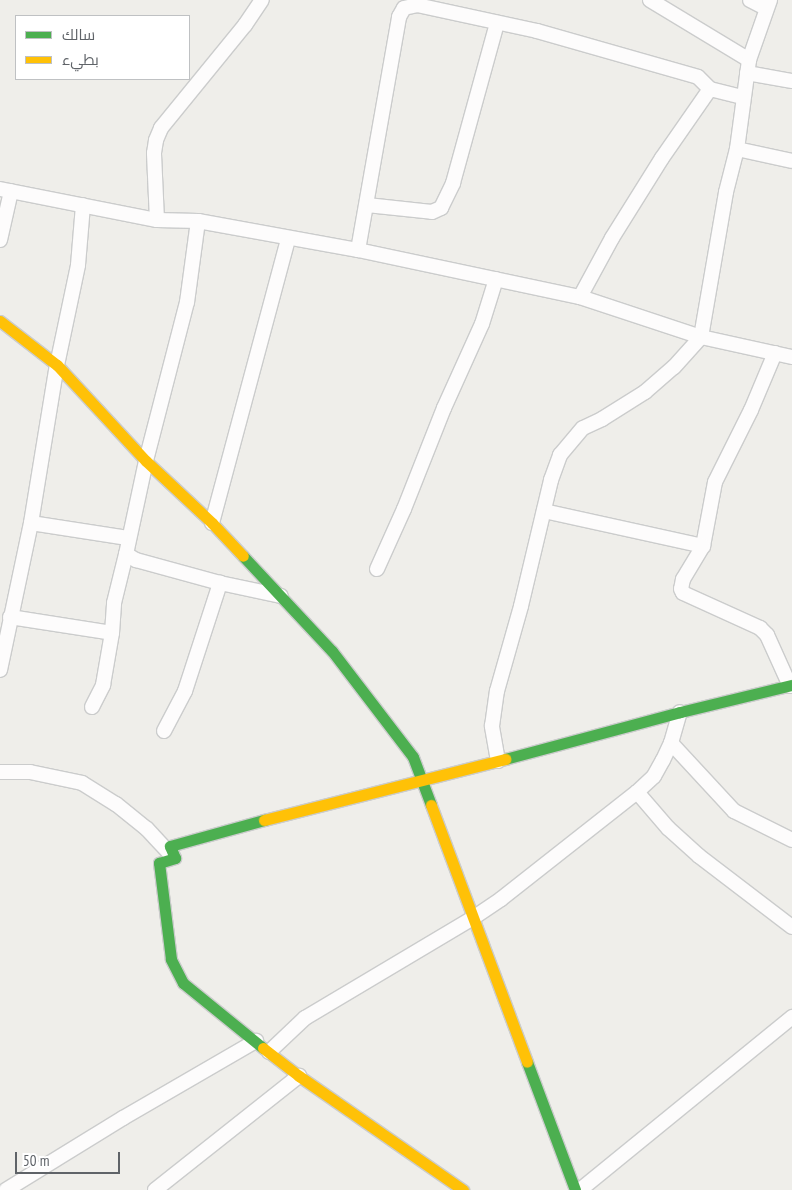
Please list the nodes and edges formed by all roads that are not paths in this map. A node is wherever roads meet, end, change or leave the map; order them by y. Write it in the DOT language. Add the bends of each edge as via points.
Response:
graph roads {
  1 [pos="262,0"];
  2 [pos="650,0"];
  3 [pos="750,0"];
  4 [pos="768,4"];
  5 [pos="497,23"];
  6 [pos="748,66"];
  7 [pos="792,81"];
  8 [pos="710,89"];
  9 [pos="742,97"];
  10 [pos="737,149"];
  11 [pos="792,161"];
  12 [pos="6,190"];
  13 [pos="83,205"];
  14 [pos="367,205"];
  15 [pos="157,220"];
  16 [pos="198,221"];
  17 [pos="288,239"];
  18 [pos="0,240"];
  19 [pos="358,250"];
  20 [pos="496,279"];
  21 [pos="580,297"];
  22 [pos="0,321"];
  23 [pos="701,337"];
  24 [pos="775,353"];
  25 [pos="792,357"];
  26 [pos="57,365"];
  27 [pos="146,461"];
  28 [pos="544,511"];
  29 [pos="31,523"];
  30 [pos="212,523"];
  31 [pos="128,538"];
  32 [pos="702,546"];
  33 [pos="126,554"];
  34 [pos="377,569"];
  35 [pos="220,583"];
  36 [pos="281,596"];
  37 [pos="10,617"];
  38 [pos="112,633"];
  39 [pos="0,670"];
  40 [pos="791,685"];
  41 [pos="92,707"];
  42 [pos="680,712"];
  43 [pos="164,732"];
  44 [pos="671,743"];
  45 [pos="498,761"];
  46 [pos="0,772"];
  47 [pos="421,781"];
  48 [pos="637,792"];
  49 [pos="792,840"];
  50 [pos="174,858"];
  51 [pos="473,918"];
  52 [pos="792,927"];
  53 [pos="792,1017"];
  54 [pos="256,1041"];
  55 [pos="269,1052"];
  56 [pos="299,1076"];
  57 [pos="6,1190"];
  58 [pos="155,1190"];
  59 [pos="463,1190"];
  60 [pos="575,1190"];
  61 [pos="580,1190"];
  1 -- 15 [label="street" via="161,128 154,153"];
  2 -- 6 [label="street"];
  3 -- 4 [label="street"];
  4 -- 6 [label="street"];
  5 -- 8 [label="street" via="537,31 698,77"];
  5 -- 14 [label="street" via="453,183 441,208 432,212"];
  5 -- 14 [label="street" via="417,5 401,10"];
  6 -- 7 [label="street"];
  6 -- 9 [label="street"];
  8 -- 9 [label="street"];
  8 -- 21 [label="street" via="612,238"];
  9 -- 10 [label="street"];
  10 -- 11 [label="street"];
  10 -- 23 [label="street" via="726,192"];
  12 -- 13 [label="street"];
  12 -- 18 [label="street"];
  13 -- 15 [label="street"];
  13 -- 26 [label="street" via="78,265"];
  14 -- 19 [label="street"];
  15 -- 16 [label="street"];
  16 -- 17 [label="street"];
  16 -- 27 [label="street" via="187,302"];
  17 -- 19 [label="street"];
  17 -- 30 [label="street"];
  19 -- 20 [label="street"];
  20 -- 21 [label="street"];
  20 -- 34 [label="street" via="482,324"];
  21 -- 23 [label="street"];
  22 -- 26 [label="street"];
  23 -- 24 [label="street"];
  23 -- 28 [label="street" via="645,392 583,428 568,443 560,455"];
  24 -- 25 [label="street"];
  24 -- 32 [label="street" via="751,410 714,482"];
  26 -- 27 [label="street"];
  26 -- 29 [label="street"];
  27 -- 30 [label="street"];
  27 -- 31 [label="street"];
  28 -- 32 [label="street"];
  28 -- 45 [label="street" via="493,711"];
  29 -- 31 [label="street"];
  29 -- 37 [label="street"];
  30 -- 36 [label="street"];
  31 -- 33 [label="street"];
  32 -- 40 [label="street" via="683,579 683,593 760,628 767,635"];
  33 -- 35 [label="street" via="136,560"];
  33 -- 38 [label="street" via="114,603"];
  35 -- 36 [label="street"];
  35 -- 43 [label="street" via="185,691"];
  36 -- 47 [label="street" via="332,651 378,708 413,757"];
  37 -- 38 [label="street"];
  37 -- 39 [label="street"];
  38 -- 41 [label="street" via="104,685"];
  40 -- 42 [label="street"];
  42 -- 44 [label="street"];
  42 -- 45 [label="street"];
  44 -- 48 [label="street" via="654,776"];
  44 -- 49 [label="street" via="734,811"];
  45 -- 47 [label="street"];
  46 -- 50 [label="street" via="30,772 82,784 116,804 147,829"];
  47 -- 50 [label="street" via="183,841 170,846"];
  47 -- 51 [label="street"];
  48 -- 51 [label="street"];
  48 -- 52 [label="street" via="668,828 699,856"];
  50 -- 54 [label="street" via="159,863 171,959 176,971 192,991"];
  51 -- 55 [label="street" via="305,1018"];
  51 -- 60 [label="street"];
  53 -- 61 [label="street"];
  54 -- 55 [label="street"];
  54 -- 57 [label="street"];
  55 -- 56 [label="street"];
  56 -- 58 [label="street"];
  56 -- 59 [label="street"];
}
